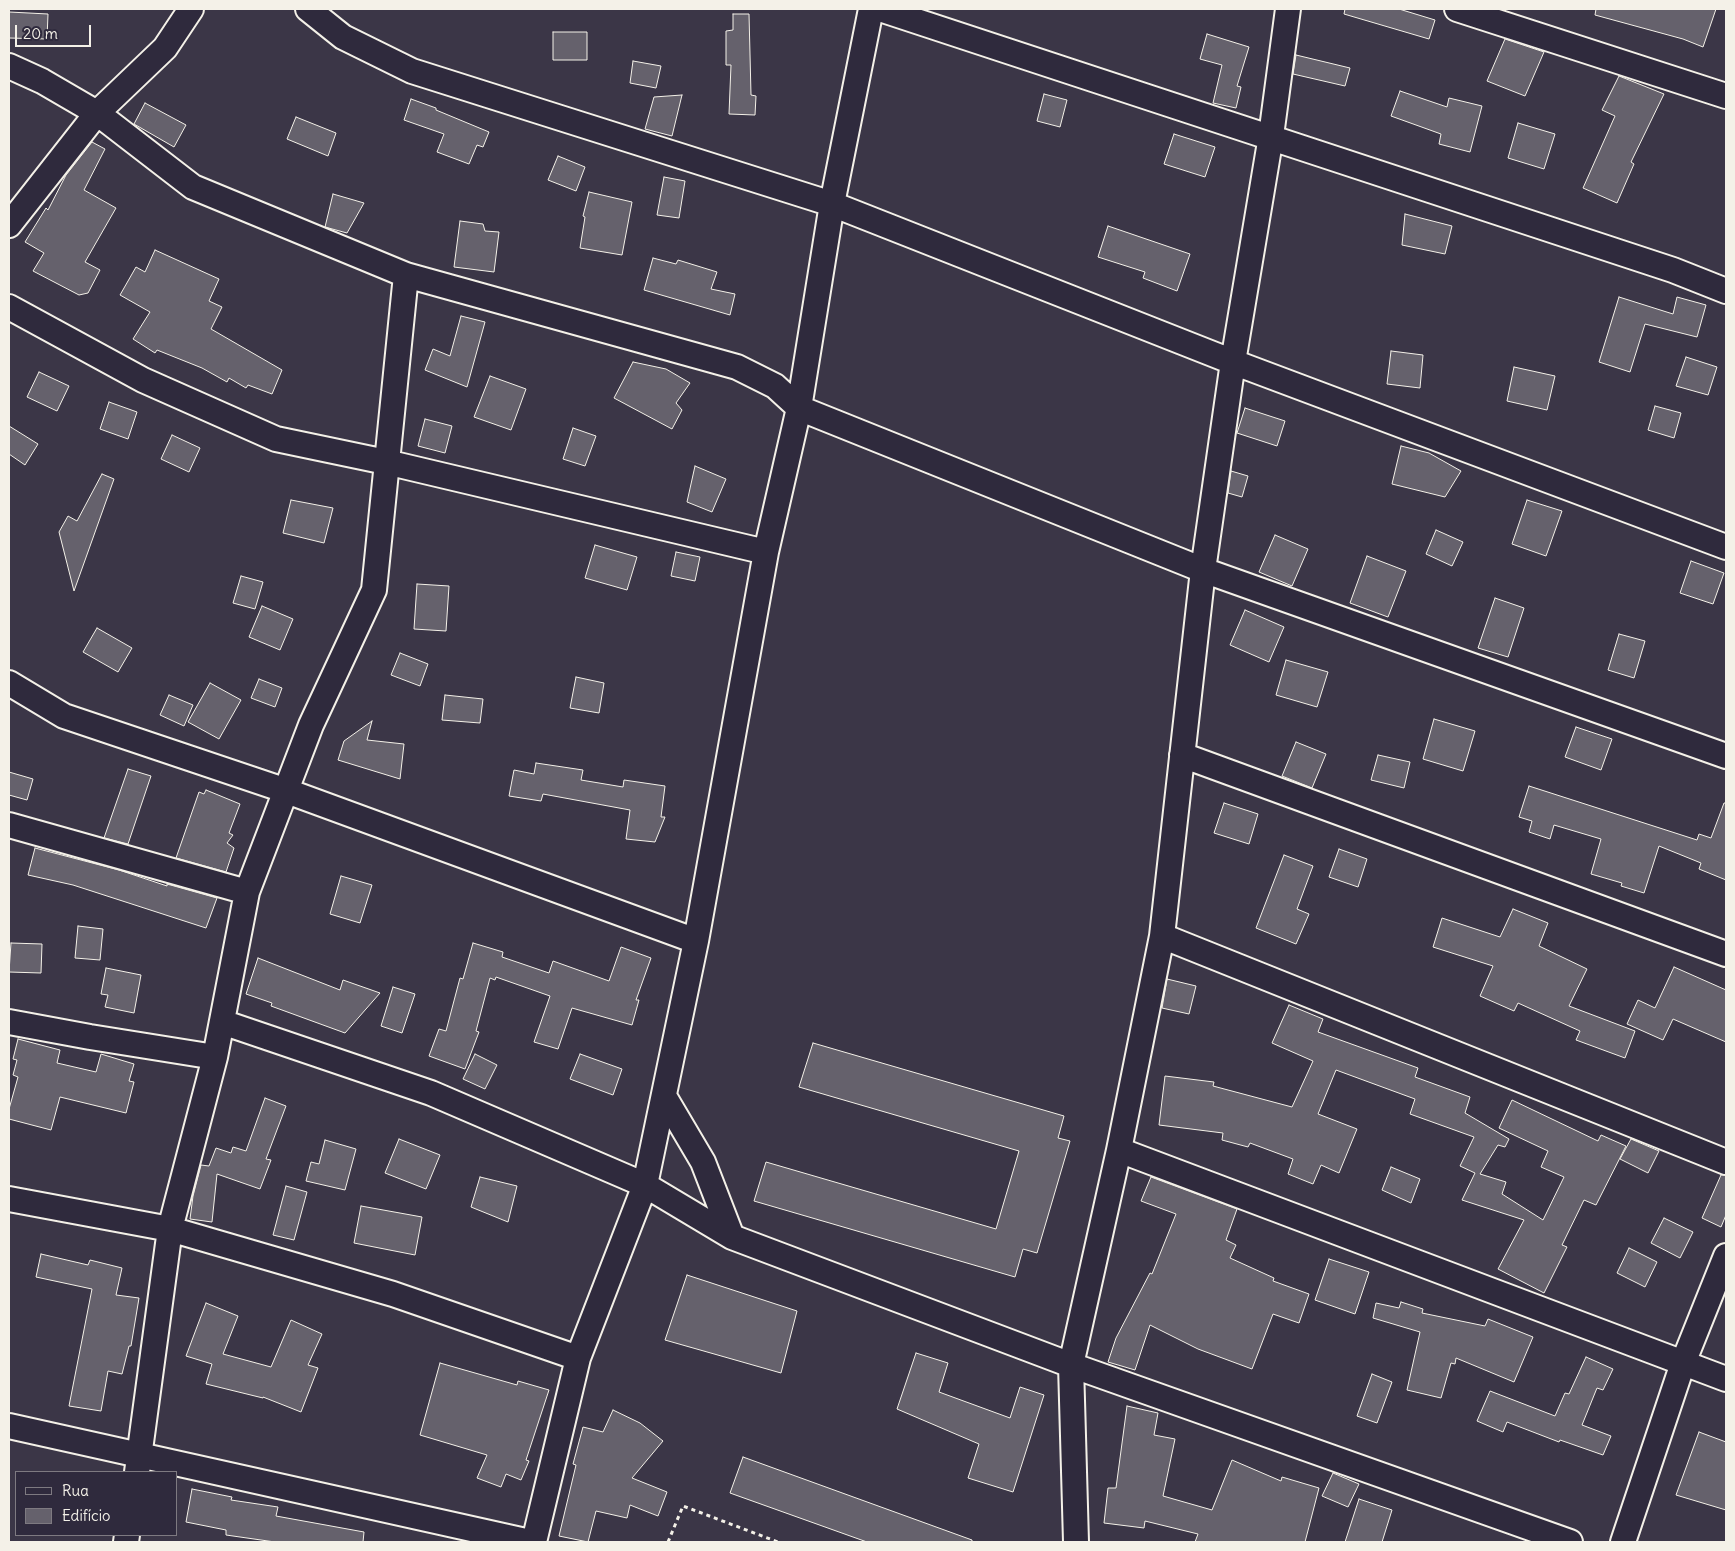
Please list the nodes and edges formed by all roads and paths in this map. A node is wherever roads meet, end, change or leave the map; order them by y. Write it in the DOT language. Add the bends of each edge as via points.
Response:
graph roads {
  1 [pos="191,9"];
  2 [pos="308,9"];
  3 [pos="871,9"];
  4 [pos="880,9"];
  5 [pos="1288,9"];
  6 [pos="1457,9"];
  7 [pos="9,66"];
  8 [pos="1726,96"];
  9 [pos="97,113"];
  10 [pos="1270,136"];
  11 [pos="832,204"];
  12 [pos="9,225"];
  13 [pos="406,275"];
  14 [pos="1726,291"];
  15 [pos="9,307"];
  16 [pos="1233,362"];
  17 [pos="799,408"];
  18 [pos="386,462"];
  19 [pos="1726,547"];
  20 [pos="766,552"];
  21 [pos="1203,570"];
  22 [pos="9,682"];
  23 [pos="1182,755"];
  24 [pos="1726,756"];
  25 [pos="284,790"];
  26 [pos="9,825"];
  27 [pos="247,892"];
  28 [pos="1162,936"];
  29 [pos="696,941"];
  30 [pos="1726,954"];
  31 [pos="9,1022"];
  32 [pos="222,1022"];
  33 [pos="215,1057"];
  34 [pos="664,1096"];
  35 [pos="1119,1150"];
  36 [pos="1726,1162"];
  37 [pos="645,1185"];
  38 [pos="9,1199"];
  39 [pos="170,1229"];
  40 [pos="732,1237"];
  41 [pos="1726,1256"];
  42 [pos="578,1358"];
  43 [pos="1683,1363"];
  44 [pos="1071,1366"];
  45 [pos="1726,1379"];
  46 [pos="9,1426"];
  47 [pos="138,1464"];
  48 [pos="173,1471"];
  49 [pos="178,1472"];
  50 [pos="530,1542"];
  51 [pos="534,1542"];
  52 [pos="668,1542"];
  53 [pos="778,1542"];
  54 [pos="1076,1542"];
  55 [pos="1570,1542"];
  56 [pos="1623,1542"];
  1 -- 9 [label="street" via="165,48"];
  2 -- 11 [label="street" via="343,37 412,71"];
  3 -- 11 [label="street"];
  4 -- 10 [label="street"];
  5 -- 10 [label="street"];
  6 -- 8 [label="street"];
  7 -- 9 [label="street"];
  9 -- 12 [label="street"];
  9 -- 13 [label="street" via="194,187"];
  10 -- 14 [label="street" via="1673,270"];
  10 -- 16 [label="street"];
  11 -- 16 [label="street"];
  11 -- 17 [label="street"];
  13 -- 17 [label="street" via="737,367 775,386"];
  13 -- 18 [label="street"];
  15 -- 18 [label="street" via="143,380 276,439"];
  16 -- 19 [label="street"];
  16 -- 21 [label="street"];
  17 -- 20 [label="street"];
  17 -- 21 [label="street"];
  18 -- 20 [label="street"];
  18 -- 25 [label="street" via="374,590"];
  20 -- 29 [label="street"];
  21 -- 23 [label="street"];
  21 -- 24 [label="street"];
  22 -- 25 [label="street" via="64,716"];
  23 -- 28 [label="street"];
  23 -- 30 [label="street"];
  25 -- 27 [label="street"];
  25 -- 29 [label="street"];
  26 -- 27 [label="street"];
  27 -- 32 [label="street"];
  28 -- 35 [label="street"];
  28 -- 36 [label="street"];
  29 -- 34 [label="street"];
  31 -- 33 [label="street"];
  32 -- 33 [label="street"];
  32 -- 37 [label="street" via="431,1093"];
  33 -- 39 [label="street"];
  34 -- 37 [label="street"];
  34 -- 40 [label="street" via="703,1162"];
  35 -- 43 [label="street"];
  35 -- 44 [label="street"];
  37 -- 40 [label="street"];
  37 -- 42 [label="street"];
  38 -- 39 [label="street"];
  39 -- 42 [label="street" via="393,1294"];
  39 -- 47 [label="street"];
  40 -- 44 [label="street"];
  41 -- 43 [label="street"];
  42 -- 51 [label="street"];
  43 -- 45 [label="street"];
  43 -- 56 [label="street"];
  44 -- 54 [label="street"];
  44 -- 55 [label="street"];
  46 -- 47 [label="street"];
  47 -- 48 [label="street"];
  49 -- 50 [label="street"];
  52 -- 53 [label="path" via="683,1506"];
}
